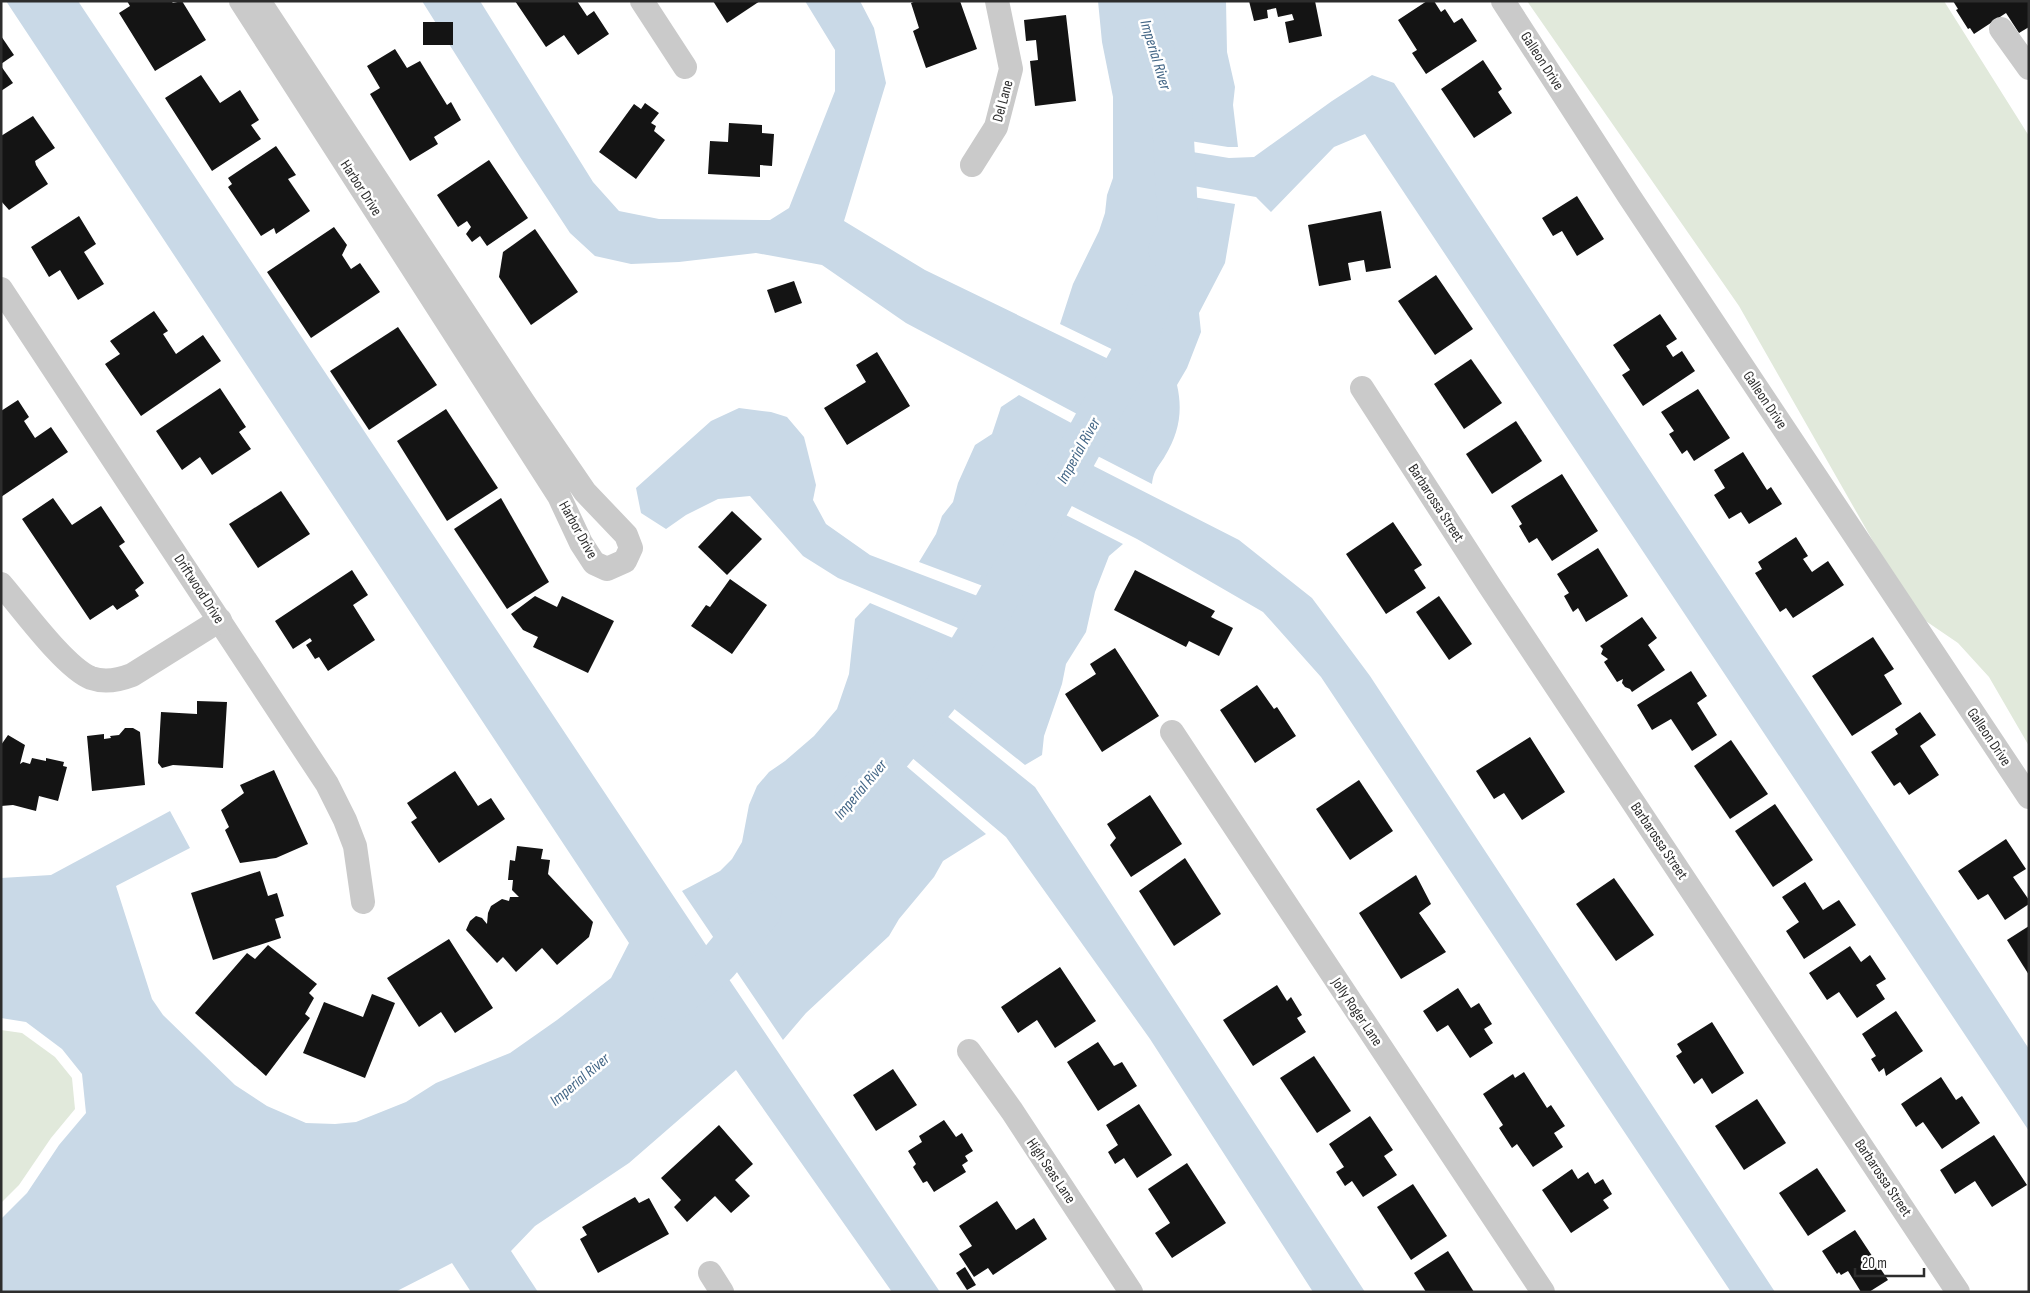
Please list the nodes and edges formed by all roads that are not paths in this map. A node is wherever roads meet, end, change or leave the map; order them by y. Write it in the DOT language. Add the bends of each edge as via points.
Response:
graph roads {
  1 [pos="241,1"];
  2 [pos="259,1"];
  3 [pos="642,1"];
  4 [pos="997,1"];
  5 [pos="1503,1"];
  6 [pos="2001,29"];
  7 [pos="685,67"];
  8 [pos="2029,68"];
  9 [pos="972,165"];
  10 [pos="1,290"];
  11 [pos="1362,388"];
  12 [pos="1,584"];
  13 [pos="220,620"];
  14 [pos="1172,732"];
  15 [pos="2029,797"];
  16 [pos="363,902"];
  17 [pos="969,1051"];
  18 [pos="1131,1292"];
  19 [pos="1543,1292"];
  20 [pos="1958,1292"];
  1 -- 2 [label="street, Harbor Drive" via="559,496 594,563 607,569 625,561 631,548 626,534 585,492"];
  3 -- 7 [label="street"];
  4 -- 9 [label="street, Del Lane" via="1011,68 996,127"];
  5 -- 15 [label="street, Galleon Drive" via="1634,204"];
  6 -- 8 [label="street"];
  10 -- 13 [label="street, Driftwood Drive"];
  11 -- 20 [label="street, Barbarossa Street"];
  12 -- 13 [label="street" via="72,666 92,678 105,681 132,675"];
  13 -- 16 [label="street, Driftwood Drive" via="342,812 355,846"];
  14 -- 19 [label="street, Jolly Roger Lane"];
  17 -- 18 [label="street, High Seas Lane"];
}
